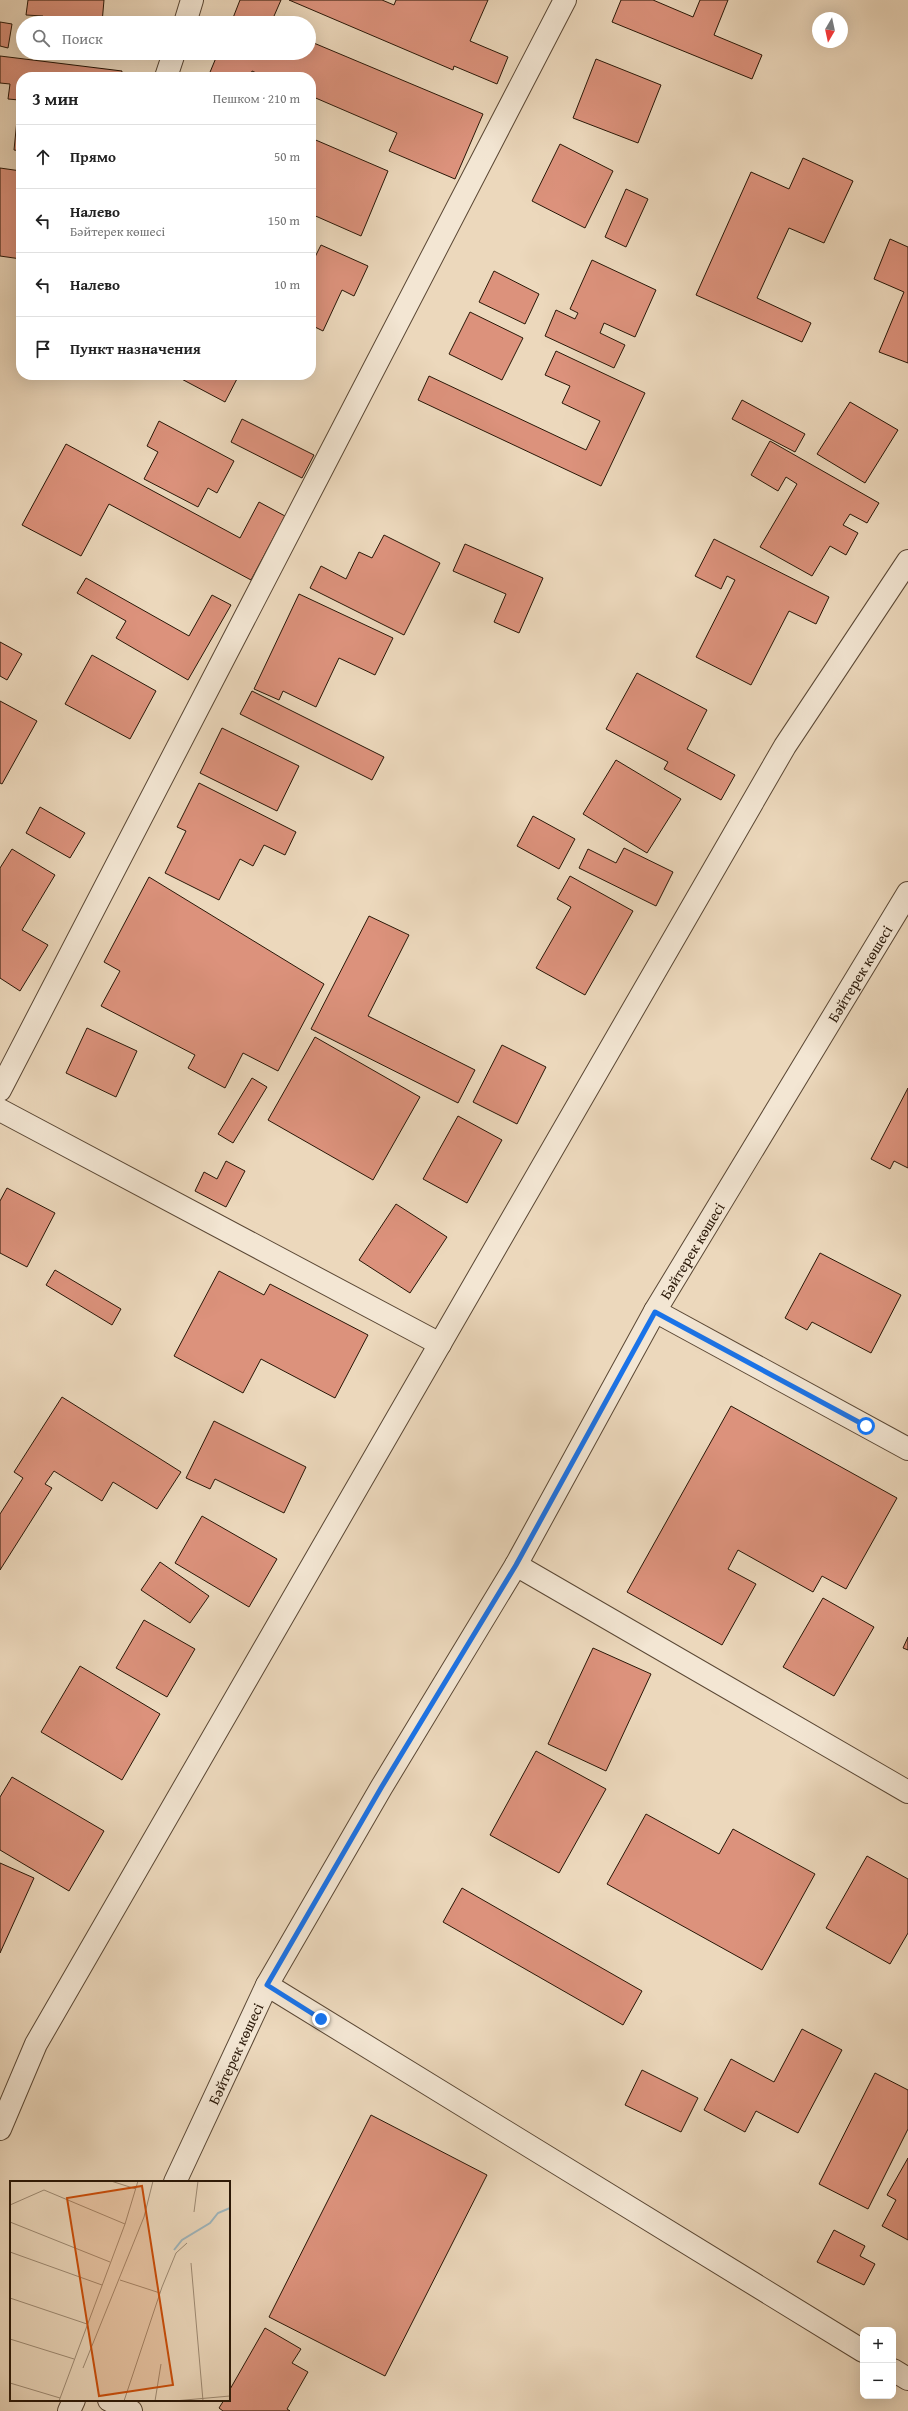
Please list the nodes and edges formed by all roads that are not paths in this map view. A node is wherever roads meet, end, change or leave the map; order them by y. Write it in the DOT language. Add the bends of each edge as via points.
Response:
graph roads {
  1 [pos="192,0"];
  2 [pos="565,0"];
  3 [pos="186,16"];
  4 [pos="172,60"];
  5 [pos="168,72"];
  6 [pos="908,561"];
  7 [pos="908,893"];
  8 [pos="0,1090"];
  9 [pos="0,1110"];
  10 [pos="655,1312"];
  11 [pos="440,1344"];
  12 [pos="908,1450"];
  13 [pos="516,1565"];
  14 [pos="908,1792"];
  15 [pos="267,1985"];
  16 [pos="0,2129"];
  17 [pos="175,2181"];
  18 [pos="860,2349"];
  19 [pos="896,2372"];
  20 [pos="908,2379"];
  21 [pos="74,2401"];
  22 [pos="112,2401"];
  23 [pos="69,2411"];
  24 [pos="131,2411"];
  1 -- 3 [label="street"];
  2 -- 8 [label="street"];
  4 -- 5 [label="street"];
  6 -- 11 [label="street" via="784,746"];
  7 -- 10 [label="street, Бәйтерек көшесі"];
  9 -- 11 [label="street"];
  10 -- 12 [label="street"];
  10 -- 13 [label="street, Бәйтерек көшесі"];
  11 -- 16 [label="street" via="36,2044"];
  13 -- 14 [label="street"];
  13 -- 15 [label="street, Бәйтерек көшесі" via="381,1788"];
  15 -- 17 [label="street, Бәйтерек көшесі"];
  15 -- 18 [label="street"];
  19 -- 20 [label="street"];
  21 -- 23 [label="street"];
  22 -- 24 [label="street"];
}
